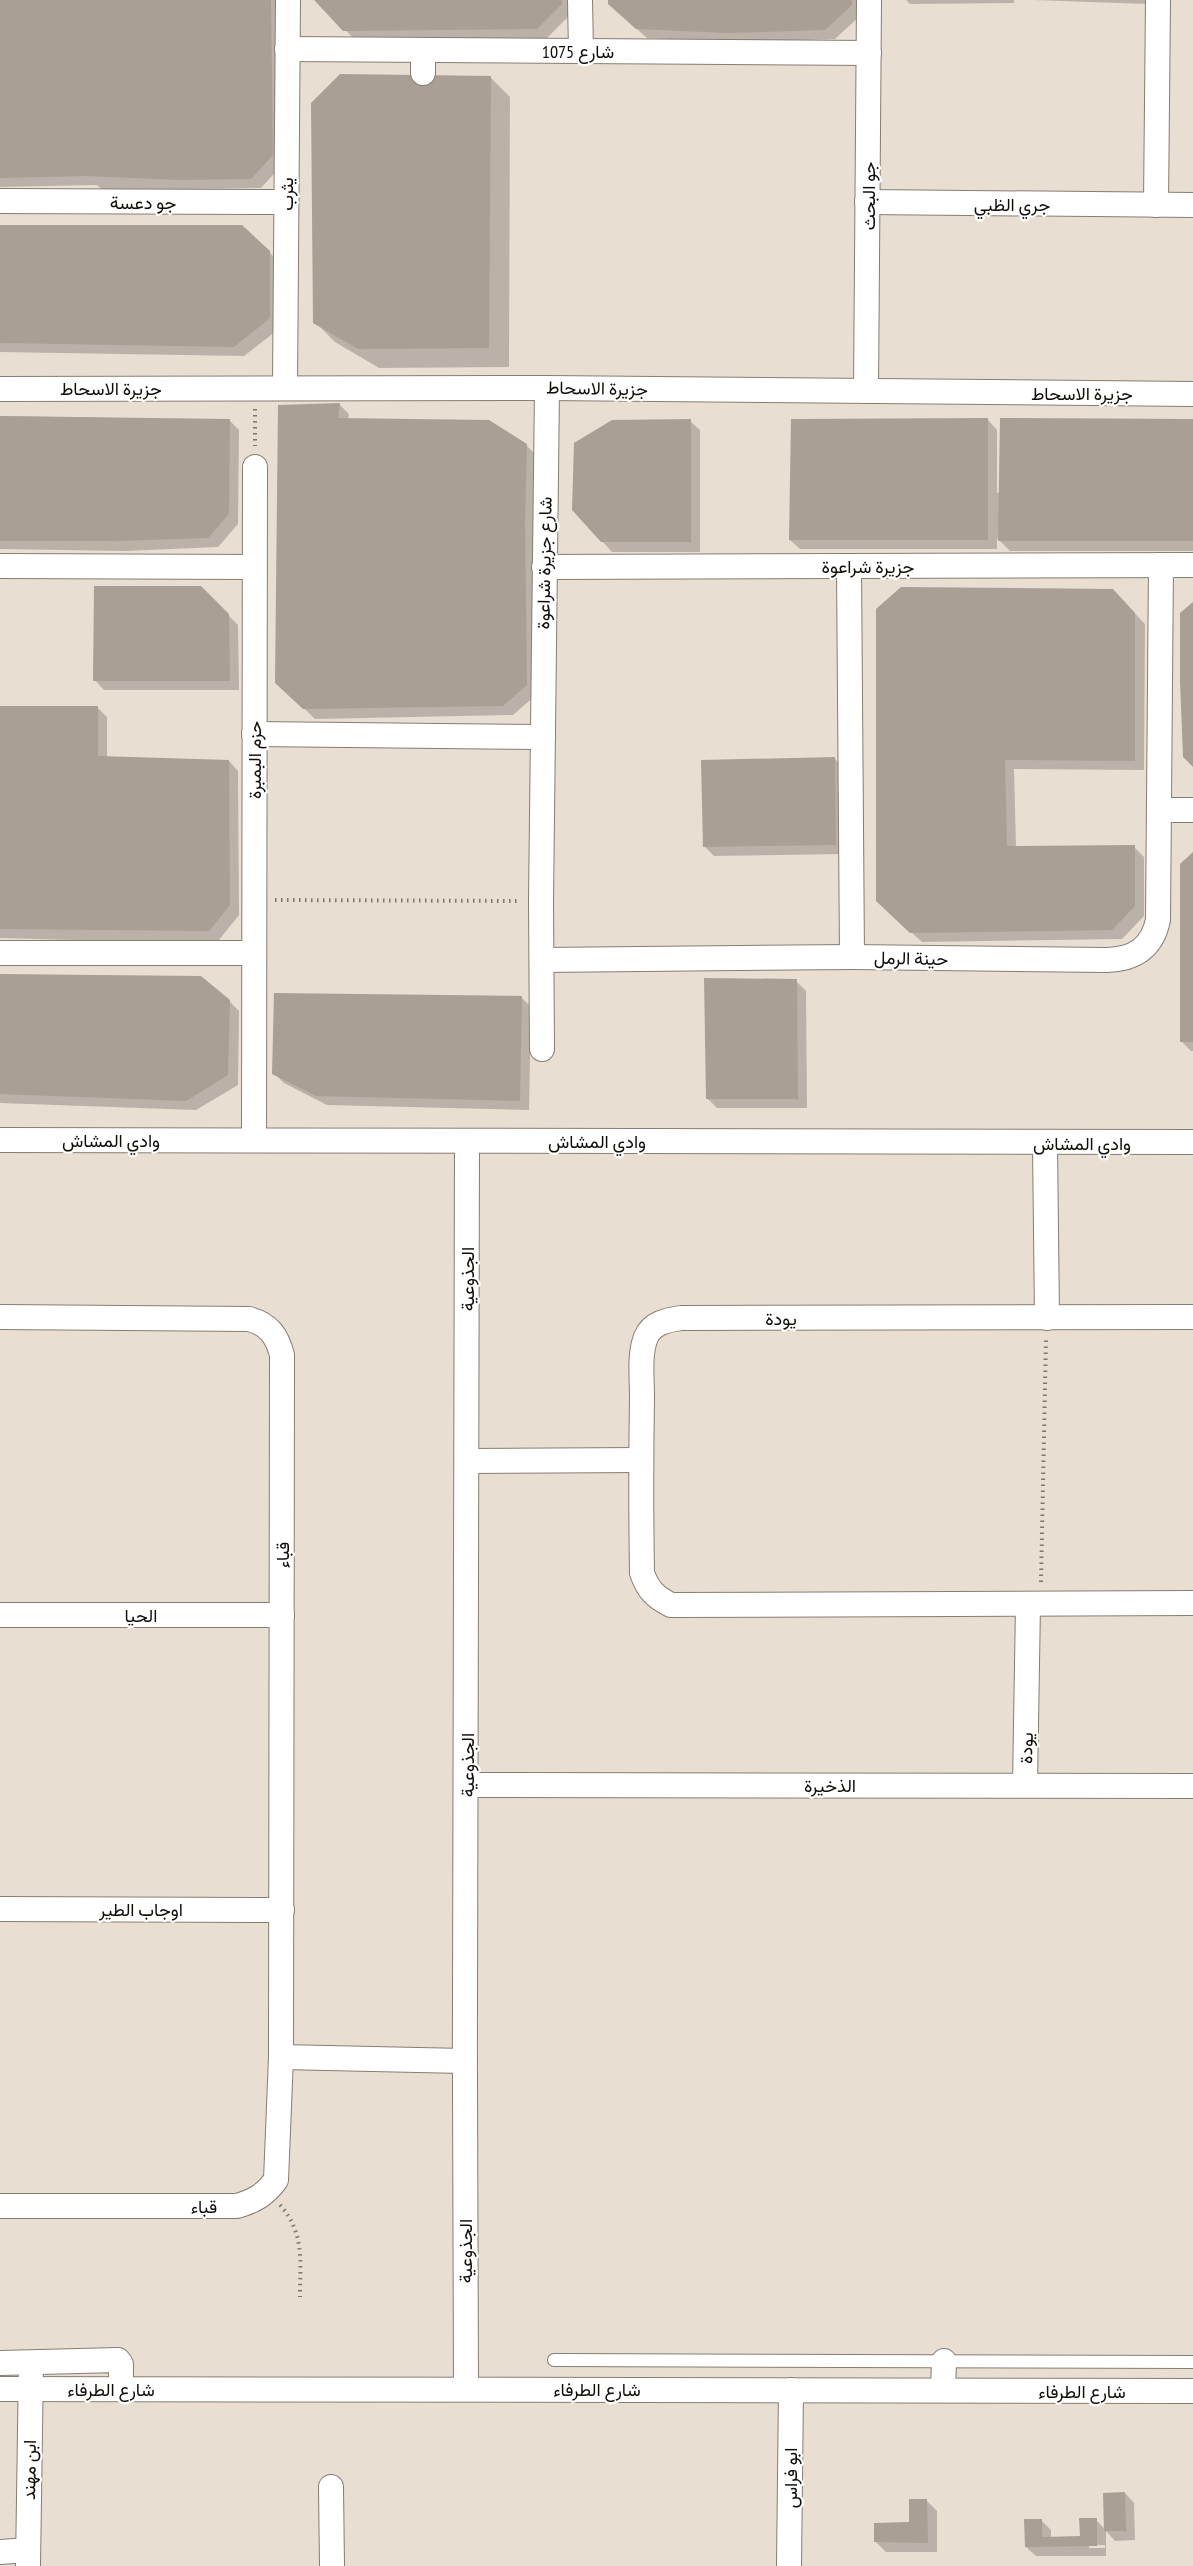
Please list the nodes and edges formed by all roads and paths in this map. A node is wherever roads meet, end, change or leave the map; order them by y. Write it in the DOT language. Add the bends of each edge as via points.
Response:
graph roads {
  1 [pos="288,0"];
  2 [pos="580,0"];
  3 [pos="869,0"];
  4 [pos="1158,0"];
  5 [pos="287,49"];
  6 [pos="581,51"];
  7 [pos="869,53"];
  8 [pos="0,201"];
  9 [pos="286,202"];
  10 [pos="867,202"];
  11 [pos="1156,204"];
  12 [pos="1193,205"];
  13 [pos="255,387"];
  14 [pos="285,387"];
  15 [pos="0,388"];
  16 [pos="547,388"];
  17 [pos="866,391"];
  18 [pos="1193,393"];
  19 [pos="255,466"];
  20 [pos="1161,565"];
  21 [pos="1193,565"];
  22 [pos="0,566"];
  23 [pos="849,566"];
  24 [pos="254,567"];
  25 [pos="544,567"];
  26 [pos="254,734"];
  27 [pos="543,737"];
  28 [pos="1160,810"];
  29 [pos="1193,810"];
  30 [pos="254,900"];
  31 [pos="541,902"];
  32 [pos="0,953"];
  33 [pos="254,953"];
  34 [pos="852,957"];
  35 [pos="542,960"];
  36 [pos="542,1049"];
  37 [pos="0,1140"];
  38 [pos="254,1140"];
  39 [pos="467,1141"];
  40 [pos="1193,1142"];
  41 [pos="1045,1143"];
  42 [pos="0,1317"];
  43 [pos="1193,1317"];
  44 [pos="1047,1318"];
  45 [pos="641,1460"];
  46 [pos="467,1461"];
  47 [pos="1193,1603"];
  48 [pos="1035,1604"];
  49 [pos="0,1615"];
  50 [pos="282,1615"];
  51 [pos="467,1785"];
  52 [pos="1025,1785"];
  53 [pos="1193,1786"];
  54 [pos="0,1909"];
  55 [pos="282,1910"];
  56 [pos="281,2057"];
  57 [pos="464,2061"];
  58 [pos="268,2190"];
  59 [pos="0,2206"];
  60 [pos="300,2297"];
  61 [pos="554,2360"];
  62 [pos="944,2361"];
  63 [pos="1193,2362"];
  64 [pos="0,2363"];
  65 [pos="31,2363"];
  66 [pos="0,2389"];
  67 [pos="30,2389"];
  68 [pos="121,2389"];
  69 [pos="466,2389"];
  70 [pos="791,2390"];
  71 [pos="943,2390"];
  72 [pos="1193,2391"];
  73 [pos="331,2487"];
  74 [pos="0,2552"];
  75 [pos="28,2558"];
  76 [pos="332,2566"];
  77 [pos="789,2566"];
  1 -- 5 [label="street, يثرب"];
  2 -- 6 [label="street"];
  3 -- 7 [label="street, جو البحث"];
  4 -- 11 [label="street"];
  5 -- 6 [label="street, شارع 1075" via="423,62"];
  5 -- 9 [label="street, يثرب"];
  6 -- 7 [label="street, شارع 1075"];
  7 -- 10 [label="street, جو البحث"];
  8 -- 9 [label="street, جو دعسة"];
  9 -- 14 [label="street, يثرب"];
  10 -- 11 [label="street, جري الظبي"];
  10 -- 17 [label="street, جو البحث"];
  11 -- 12 [label="street, جري الظبي"];
  13 -- 14 [label="street, جزيرة الاسحاط"];
  13 -- 15 [label="street, جزيرة الاسحاط"];
  13 -- 19 [label="path"];
  14 -- 16 [label="street, جزيرة الاسحاط"];
  16 -- 17 [label="street, جزيرة الاسحاط"];
  16 -- 25 [label="street, شارع جزيرة شراعوة"];
  17 -- 18 [label="street, جزيرة الاسحاط"];
  19 -- 24 [label="street, حزم البمبرة"];
  20 -- 21 [label="street, جزيرة شراعوة"];
  20 -- 23 [label="street, جزيرة شراعوة"];
  20 -- 28 [label="street, حينة الرمل"];
  22 -- 24 [label="street"];
  23 -- 25 [label="street, جزيرة شراعوة"];
  23 -- 34 [label="street, حينة الرمل"];
  24 -- 26 [label="street, حزم البمبرة"];
  25 -- 27 [label="street, شارع جزيرة شراعوة"];
  26 -- 27 [label="street"];
  26 -- 30 [label="street, حزم البمبرة"];
  27 -- 31 [label="street, شارع جزيرة شراعوة"];
  28 -- 29 [label="street"];
  28 -- 34 [label="street, حينة الرمل" via="1158,920 1150,941 1133,956 1107,960"];
  30 -- 31 [label="path"];
  30 -- 33 [label="street, حزم البمبرة"];
  31 -- 35 [label="street, شارع جزيرة شراعوة"];
  32 -- 33 [label="street"];
  33 -- 38 [label="street, حزم البمبرة"];
  34 -- 35 [label="street"];
  35 -- 36 [label="street, شارع جزيرة شراعوة"];
  37 -- 38 [label="street, وادي المشاش"];
  38 -- 39 [label="street, وادي المشاش"];
  39 -- 41 [label="street, وادي المشاش"];
  39 -- 46 [label="street, الجذوعية"];
  40 -- 41 [label="street, وادي المشاش"];
  41 -- 44 [label="street"];
  42 -- 50 [label="street, قباء" via="249,1319 261,1322 277,1337 282,1355"];
  43 -- 44 [label="street, يودة"];
  44 -- 45 [label="street, يودة" via="665,1320 646,1336"];
  44 -- 48 [label="path"];
  45 -- 46 [label="street"];
  45 -- 48 [label="street, يودة" via="642,1573 656,1597 671,1605"];
  46 -- 51 [label="street, الجذوعية"];
  47 -- 48 [label="street, يودة"];
  48 -- 52 [label="street, يودة"];
  49 -- 50 [label="street, الحيا"];
  50 -- 55 [label="street, قباء"];
  51 -- 52 [label="street, الذخيرة"];
  51 -- 57 [label="street, الجذوعية"];
  52 -- 53 [label="street, الذخيرة"];
  54 -- 55 [label="street, اوجاب الطير"];
  55 -- 56 [label="street, قباء"];
  56 -- 57 [label="street"];
  56 -- 58 [label="street, قباء" via="278,2168 276,2180"];
  57 -- 69 [label="street, الجذوعية"];
  58 -- 59 [label="street, قباء" via="254,2201 237,2206"];
  58 -- 60 [label="path" via="296,2226"];
  61 -- 62 [label="lane"];
  62 -- 63 [label="lane"];
  62 -- 71 [label="street"];
  64 -- 65 [label="street"];
  65 -- 67 [label="street, ابن مهند"];
  65 -- 68 [label="street" via="118,2360"];
  66 -- 67 [label="street, شارع الطرفاء"];
  67 -- 68 [label="street, شارع الطرفاء"];
  67 -- 75 [label="street, ابن مهند"];
  68 -- 69 [label="street, شارع الطرفاء"];
  69 -- 70 [label="street, شارع الطرفاء"];
  70 -- 71 [label="street, شارع الطرفاء"];
  70 -- 77 [label="street, ابو فراس"];
  71 -- 72 [label="street, شارع الطرفاء"];
  73 -- 76 [label="street"];
  74 -- 75 [label="street, ابن مهند"];
}
